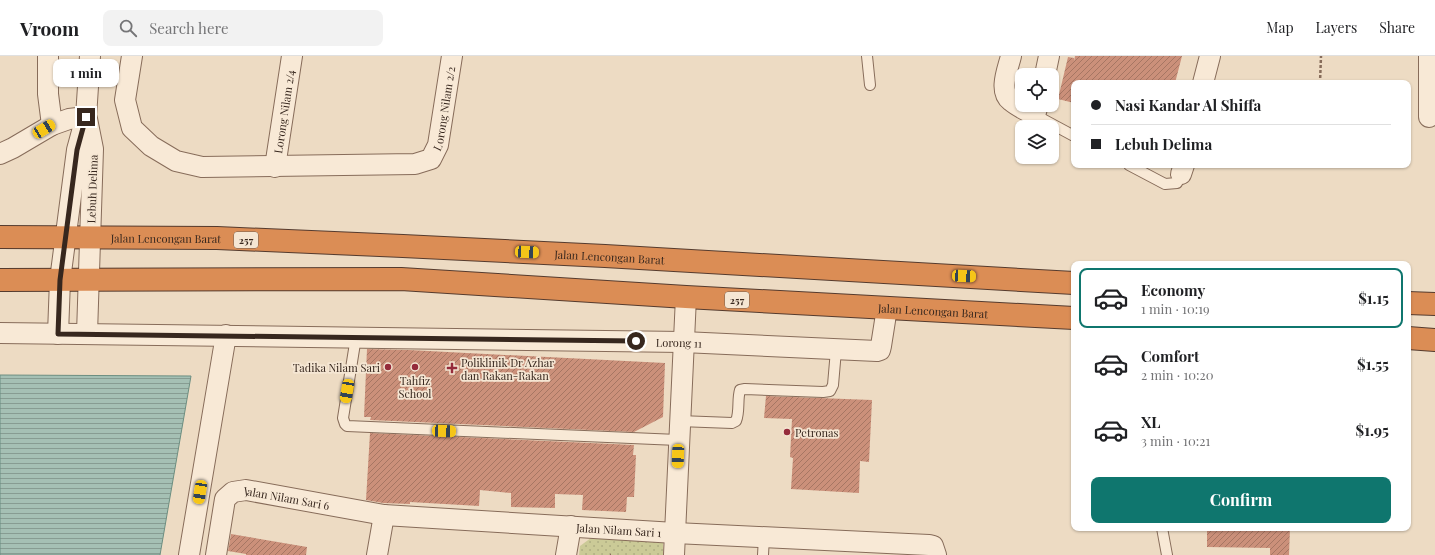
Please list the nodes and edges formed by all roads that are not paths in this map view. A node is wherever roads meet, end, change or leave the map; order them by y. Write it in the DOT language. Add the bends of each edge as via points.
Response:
graph roads {
  1 [pos="48,56"];
  2 [pos="90,56"];
  3 [pos="132,56"];
  4 [pos="292,56"];
  5 [pos="452,56"];
  6 [pos="867,56"];
  7 [pos="1011,56"];
  8 [pos="1049,56"];
  9 [pos="1210,56"];
  10 [pos="1429,56"];
  11 [pos="1046,68"];
  12 [pos="1204,80"];
  13 [pos="870,85"];
  14 [pos="1015,102"];
  15 [pos="1039,112"];
  16 [pos="86,117"];
  17 [pos="1429,117"];
  18 [pos="52,125"];
  19 [pos="1071,134"];
  20 [pos="0,154"];
  21 [pos="275,167"];
  22 [pos="1135,168"];
  23 [pos="1182,170"];
  24 [pos="0,237"];
  25 [pos="65,238"];
  26 [pos="90,238"];
  27 [pos="0,280"];
  28 [pos="60,280"];
  29 [pos="89,280"];
  30 [pos="1071,283"];
  31 [pos="686,297"];
  32 [pos="1411,303"];
  33 [pos="1435,304"];
  34 [pos="887,308"];
  35 [pos="1071,318"];
  36 [pos="0,333"];
  37 [pos="58,334"];
  38 [pos="87,334"];
  39 [pos="226,335"];
  40 [pos="356,337"];
  41 [pos="1411,338"];
  42 [pos="1435,340"];
  43 [pos="683,342"];
  44 [pos="836,350"];
  45 [pos="679,430"];
  46 [pos="384,515"];
  47 [pos="571,526"];
  48 [pos="1163,531"];
  49 [pos="675,533"];
  50 [pos="764,546"];
  51 [pos="853,548"];
  52 [pos="190,555"];
  53 [pos="216,555"];
  54 [pos="377,555"];
  55 [pos="566,555"];
  56 [pos="674,555"];
  57 [pos="936,555"];
  58 [pos="1167,555"];
  1 -- 18 [label="street" via="48,94"];
  2 -- 16 [label="street, Lebuh Delima"];
  3 -- 21 [label="street" via="125,100 132,128 151,146 176,161 202,167"];
  4 -- 21 [label="street, Lorong Nilam 2/4"];
  5 -- 21 [label="street, Lorong Nilam 2/2" via="438,145 431,160 415,164"];
  6 -- 13 [label="lane"];
  7 -- 14 [label="street" via="1005,92 1010,100"];
  8 -- 11 [label="street"];
  9 -- 12 [label="street"];
  10 -- 17 [label="street"];
  15 -- 19 [label="lane"];
  16 -- 18 [label="street"];
  16 -- 25 [label="street, Lebuh Delima" via="77,150"];
  16 -- 26 [label="street, Lebuh Delima" via="93,149"];
  18 -- 20 [label="street"];
  22 -- 23 [label="lane" via="1165,184 1177,183"];
  24 -- 25 [label="highway, Jalan Lencongan Barat / 257"];
  25 -- 26 [label="highway, Jalan Lencongan Barat / 257"];
  25 -- 28 [label="street, Lebuh Delima"];
  26 -- 29 [label="street, Lebuh Delima"];
  26 -- 30 [label="highway, Jalan Lencongan Barat / 257" via="217,238 410,246"];
  27 -- 28 [label="highway, Jalan Lencongan Barat / 257"];
  28 -- 29 [label="highway, Jalan Lencongan Barat / 257"];
  28 -- 37 [label="street, Lebuh Delima"];
  29 -- 31 [label="highway, Jalan Lencongan Barat / 257" via="401,279"];
  29 -- 38 [label="street, Lebuh Delima"];
  31 -- 34 [label="highway, Jalan Lencongan Barat / 257"];
  31 -- 43 [label="street"];
  32 -- 33 [label="highway"];
  34 -- 35 [label="highway, Jalan Lencongan Barat / 257"];
  34 -- 44 [label="street, Lorong 11" via="880,350"];
  36 -- 37 [label="street, Lorong 11"];
  37 -- 38 [label="street, Lorong 11"];
  38 -- 39 [label="street, Lorong 11"];
  39 -- 40 [label="street, Lorong 11"];
  39 -- 52 [label="street"];
  40 -- 43 [label="street, Lorong 11"];
  40 -- 45 [label="lane" via="342,418 347,426"];
  41 -- 42 [label="highway"];
  43 -- 44 [label="street, Lorong 11"];
  43 -- 45 [label="street"];
  44 -- 45 [label="lane" via="833,385 830,391 740,390 736,421"];
  45 -- 49 [label="street"];
  46 -- 47 [label="street, Jalan Nilam Sari 1"];
  46 -- 53 [label="street, Jalan Nilam Sari 6" via="246,490 233,492 225,499"];
  46 -- 54 [label="street"];
  47 -- 49 [label="street, Jalan Nilam Sari 1"];
  47 -- 55 [label="street"];
  48 -- 58 [label="lane"];
  49 -- 50 [label="street, Jalan Nilam Sari 1"];
  49 -- 56 [label="street"];
  50 -- 51 [label="street, Jalan Nilam Sari 1"];
  51 -- 57 [label="street, Jalan Nilam Sari 1" via="931,546"];
}
